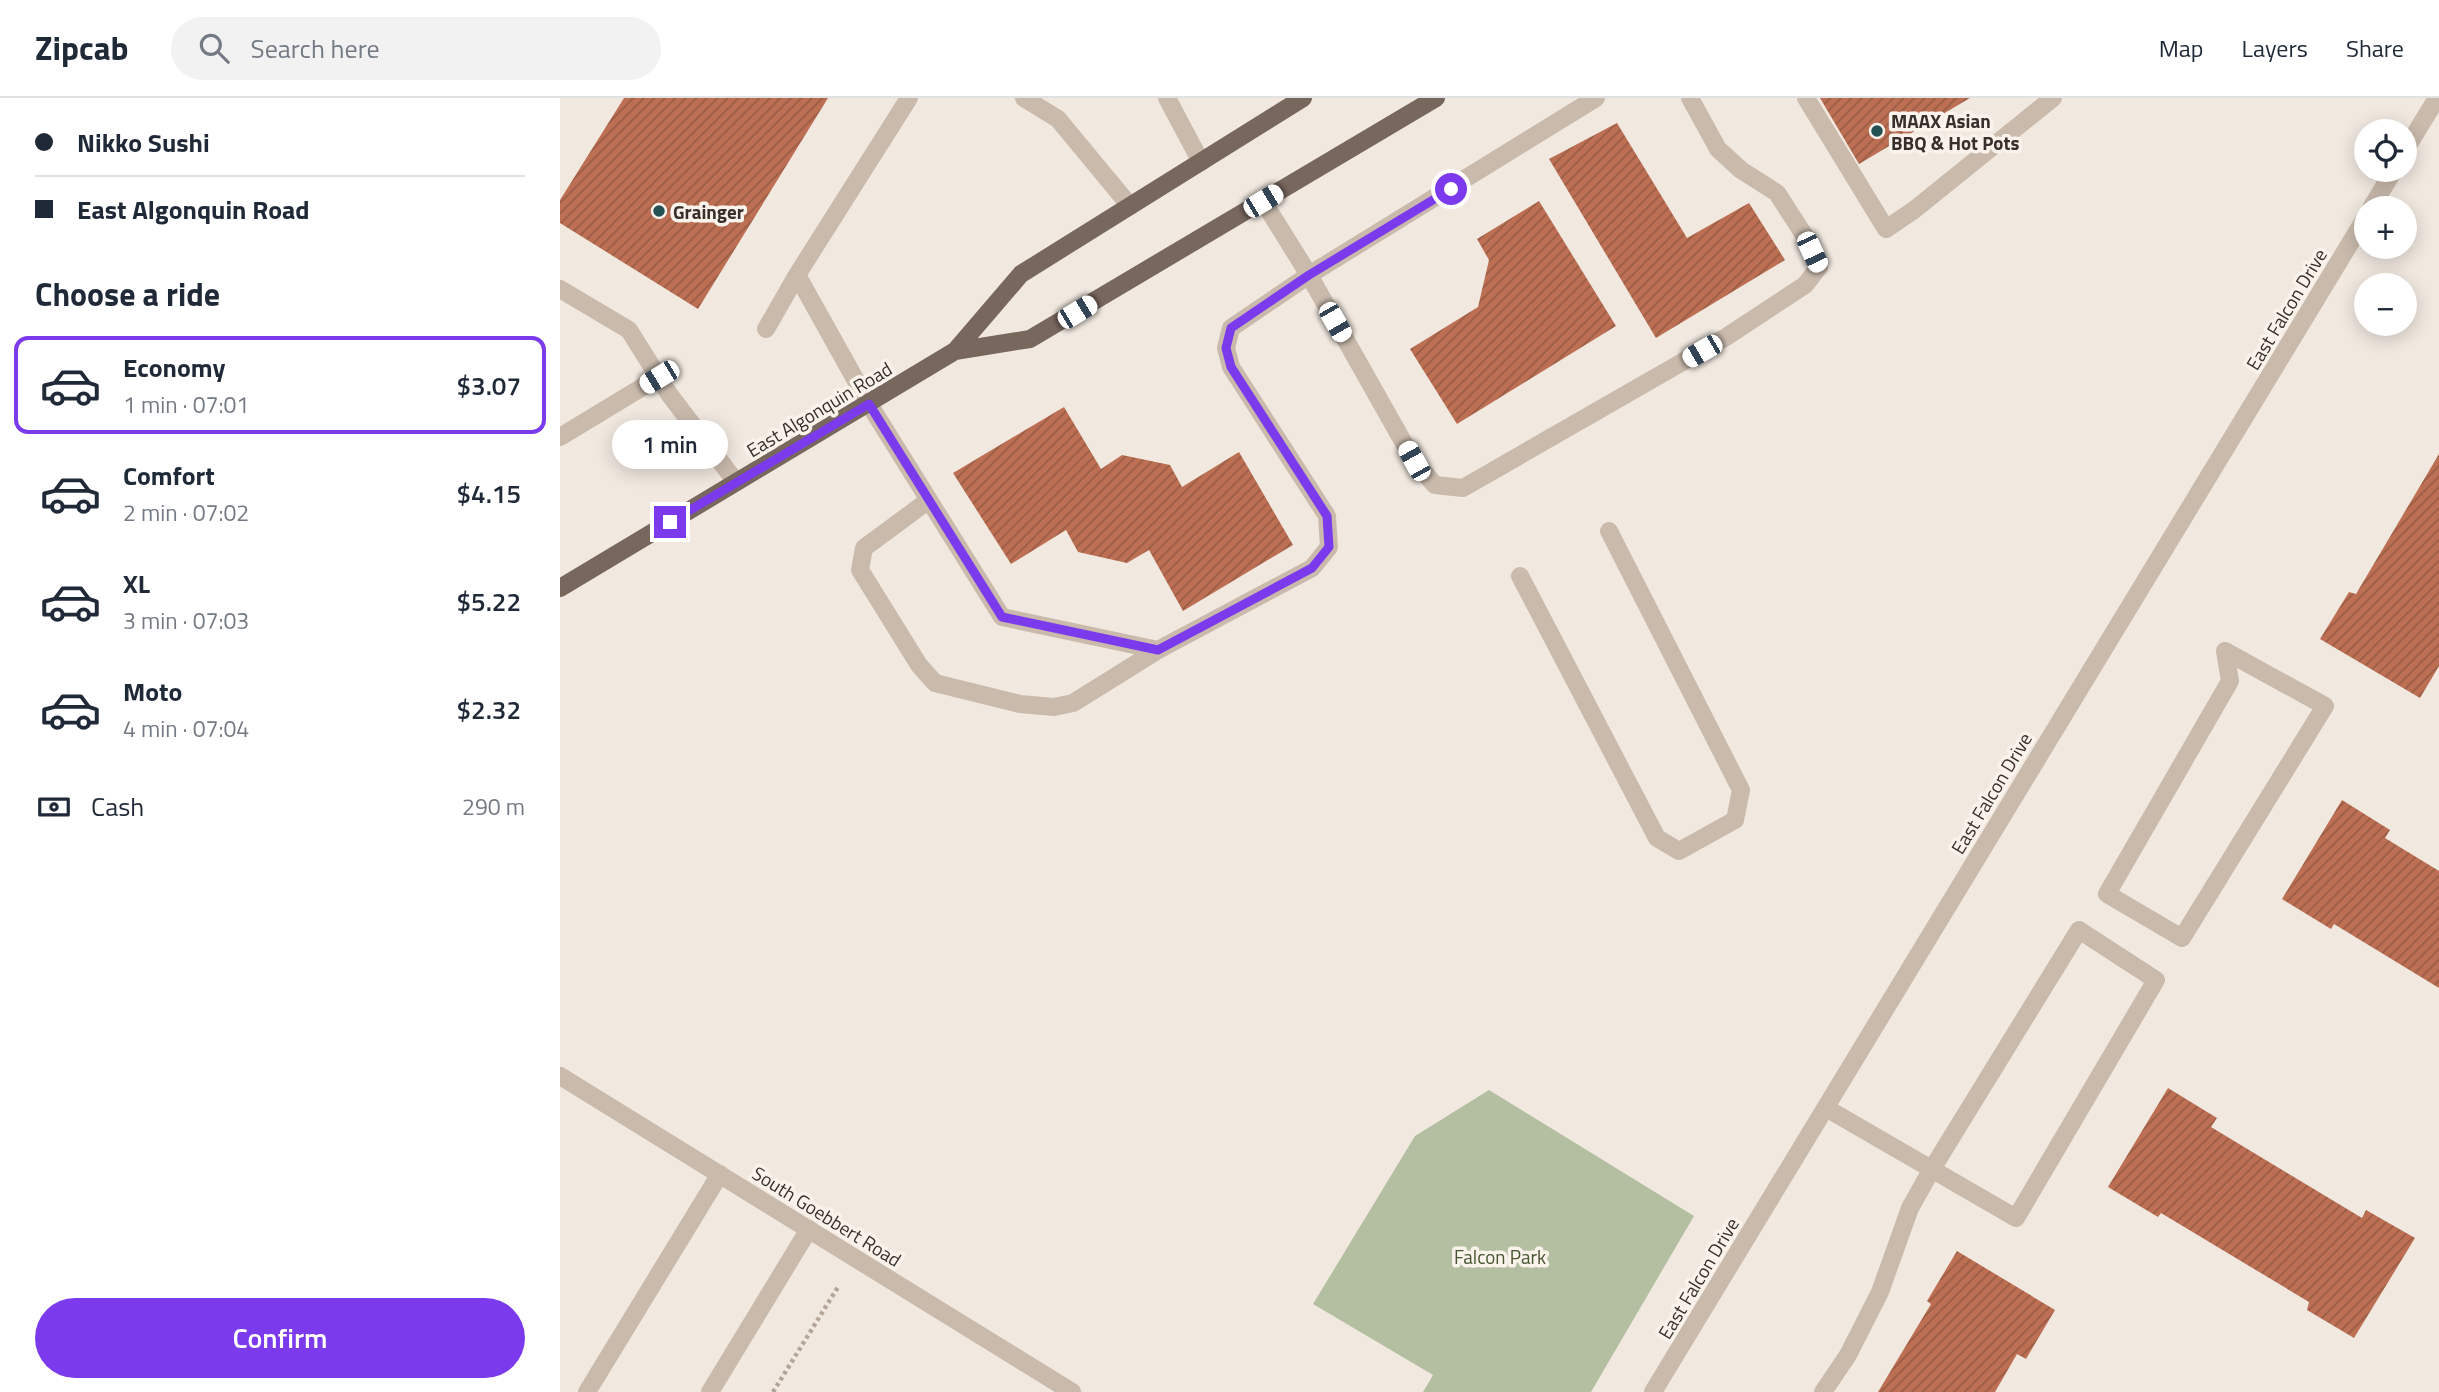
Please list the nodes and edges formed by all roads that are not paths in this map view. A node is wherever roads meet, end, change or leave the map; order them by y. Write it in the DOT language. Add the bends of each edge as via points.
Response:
graph roads {
  1 [pos="909,98"];
  2 [pos="1024,98"];
  3 [pos="1167,98"];
  4 [pos="1303,98"];
  5 [pos="1436,98"];
  6 [pos="1596,98"];
  7 [pos="1690,98"];
  8 [pos="1806,98"];
  9 [pos="2053,98"];
  10 [pos="2437,98"];
  11 [pos="2417,131"];
  12 [pos="1201,162"];
  13 [pos="1263,201"];
  14 [pos="1130,206"];
  15 [pos="2354,237"];
  16 [pos="797,275"];
  17 [pos="1309,275"];
  18 [pos="560,289"];
  19 [pos="766,329"];
  20 [pos="955,351"];
  21 [pos="659,377"];
  22 [pos="869,404"];
  23 [pos="560,437"];
  24 [pos="736,482"];
  25 [pos="929,500"];
  26 [pos="1609,531"];
  27 [pos="1520,576"];
  28 [pos="560,588"];
  29 [pos="1158,650"];
  30 [pos="2182,938"];
  31 [pos="560,1076"];
  32 [pos="1826,1108"];
  33 [pos="1931,1169"];
  34 [pos="720,1174"];
  35 [pos="809,1229"];
  36 [pos="587,1392"];
  37 [pos="710,1392"];
  38 [pos="1072,1392"];
  39 [pos="1653,1392"];
  40 [pos="1823,1392"];
  1 -- 16 [label="street"];
  2 -- 14 [label="street" via="1058,119"];
  3 -- 12 [label="street"];
  4 -- 12 [label="main road, East Algonquin Road"];
  5 -- 13 [label="main road, East Algonquin Road"];
  6 -- 17 [label="street"];
  7 -- 17 [label="street" via="1718,149 1777,193 1819,267 1805,285 1726,337 1463,488 1435,485 1414,461"];
  8 -- 9 [label="street" via="1886,229"];
  10 -- 11 [label="street"];
  12 -- 14 [label="main road, East Algonquin Road"];
  13 -- 17 [label="street"];
  13 -- 20 [label="main road, East Algonquin Road" via="1030,339"];
  14 -- 20 [label="main road, East Algonquin Road" via="1021,274"];
  15 -- 32 [label="street, East Falcon Drive"];
  16 -- 19 [label="street"];
  16 -- 22 [label="street"];
  17 -- 29 [label="street" via="1231,328 1226,348 1231,367 1327,516 1329,547 1312,568"];
  18 -- 21 [label="street" via="629,330"];
  20 -- 22 [label="main road, East Algonquin Road"];
  21 -- 23 [label="street"];
  21 -- 24 [label="street"];
  22 -- 24 [label="main road, East Algonquin Road"];
  22 -- 25 [label="street"];
  24 -- 28 [label="main road, East Algonquin Road"];
  25 -- 29 [label="street" via="1002,617"];
  25 -- 29 [label="street" via="864,548 860,570 919,665 935,682 1054,708 1073,703"];
  26 -- 27 [label="street" via="1741,790 1735,820 1679,851 1657,838"];
  30 -- 30 [label="street" via="2325,706 2225,651 2230,681 2107,894"];
  31 -- 34 [label="street, South Goebbert Road"];
  32 -- 33 [label="street"];
  32 -- 39 [label="street, East Falcon Drive"];
  33 -- 33 [label="street" via="2016,1218 2156,980 2079,930"];
  33 -- 40 [label="street" via="1910,1208 1880,1292"];
  34 -- 35 [label="street, South Goebbert Road"];
  34 -- 36 [label="street"];
  35 -- 37 [label="street"];
  35 -- 38 [label="street, South Goebbert Road"];
}
